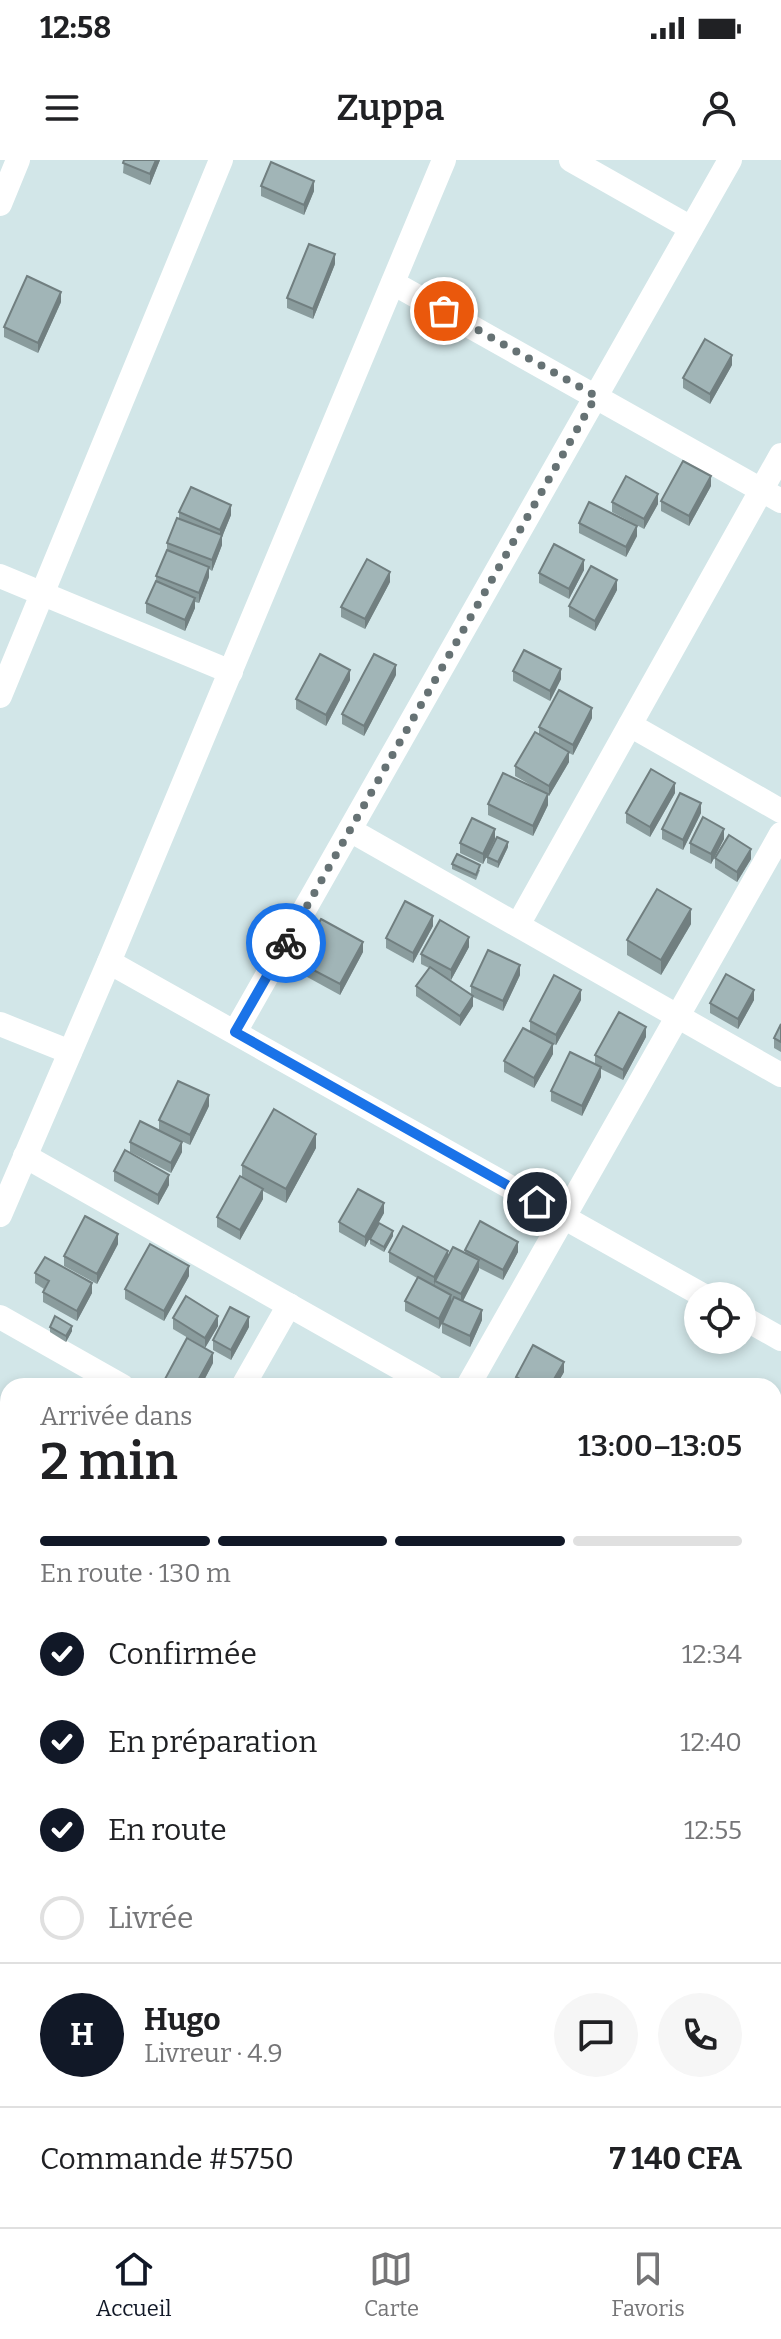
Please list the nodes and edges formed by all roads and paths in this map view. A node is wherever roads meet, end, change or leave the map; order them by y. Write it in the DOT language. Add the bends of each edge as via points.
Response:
graph roads {
  1 [pos="18,160"];
  2 [pos="221,160"];
  3 [pos="444,160"];
  4 [pos="571,160"];
  5 [pos="730,160"];
  6 [pos="0,204"];
  7 [pos="691,228"];
  8 [pos="393,283"];
  9 [pos="596,396"];
  10 [pos="781,455"];
  11 [pos="771,496"];
  12 [pos="0,576"];
  13 [pos="42,593"];
  14 [pos="231,672"];
  15 [pos="0,696"];
  16 [pos="630,725"];
  17 [pos="781,811"];
  18 [pos="350,830"];
  19 [pos="781,834"];
  20 [pos="518,925"];
  21 [pos="109,962"];
  22 [pos="678,1016"];
  23 [pos="0,1024"];
  24 [pos="235,1032"];
  25 [pos="70,1052"];
  26 [pos="781,1075"];
  27 [pos="25,1156"];
  28 [pos="0,1215"];
  29 [pos="564,1217"];
  30 [pos="684,1285"];
  31 [pos="289,1305"];
  32 [pos="0,1317"];
  33 [pos="756,1325"];
  34 [pos="781,1339"];
  35 [pos="108,1378"];
  36 [pos="248,1378"];
  37 [pos="418,1378"];
  38 [pos="473,1378"];
  1 -- 6 [label="street"];
  2 -- 13 [label="street"];
  3 -- 8 [label="street"];
  4 -- 7 [label="street"];
  5 -- 7 [label="street"];
  7 -- 9 [label="street"];
  8 -- 9 [label="street"];
  8 -- 14 [label="street"];
  9 -- 11 [label="street"];
  9 -- 18 [label="street"];
  10 -- 11 [label="street"];
  11 -- 16 [label="street"];
  12 -- 13 [label="street"];
  13 -- 14 [label="street"];
  13 -- 15 [label="street"];
  14 -- 21 [label="street"];
  16 -- 17 [label="street"];
  16 -- 20 [label="street"];
  18 -- 20 [label="street"];
  18 -- 24 [label="street"];
  19 -- 22 [label="street"];
  20 -- 22 [label="street"];
  21 -- 24 [label="street"];
  21 -- 25 [label="street"];
  22 -- 26 [label="street"];
  22 -- 29 [label="street"];
  23 -- 25 [label="street"];
  24 -- 29 [label="street"];
  25 -- 27 [label="street"];
  27 -- 28 [label="street"];
  27 -- 31 [label="street"];
  29 -- 30 [label="street"];
  29 -- 38 [label="street"];
  31 -- 36 [label="street"];
  31 -- 37 [label="street"];
  32 -- 35 [label="street"];
  33 -- 34 [label="street"];
}
